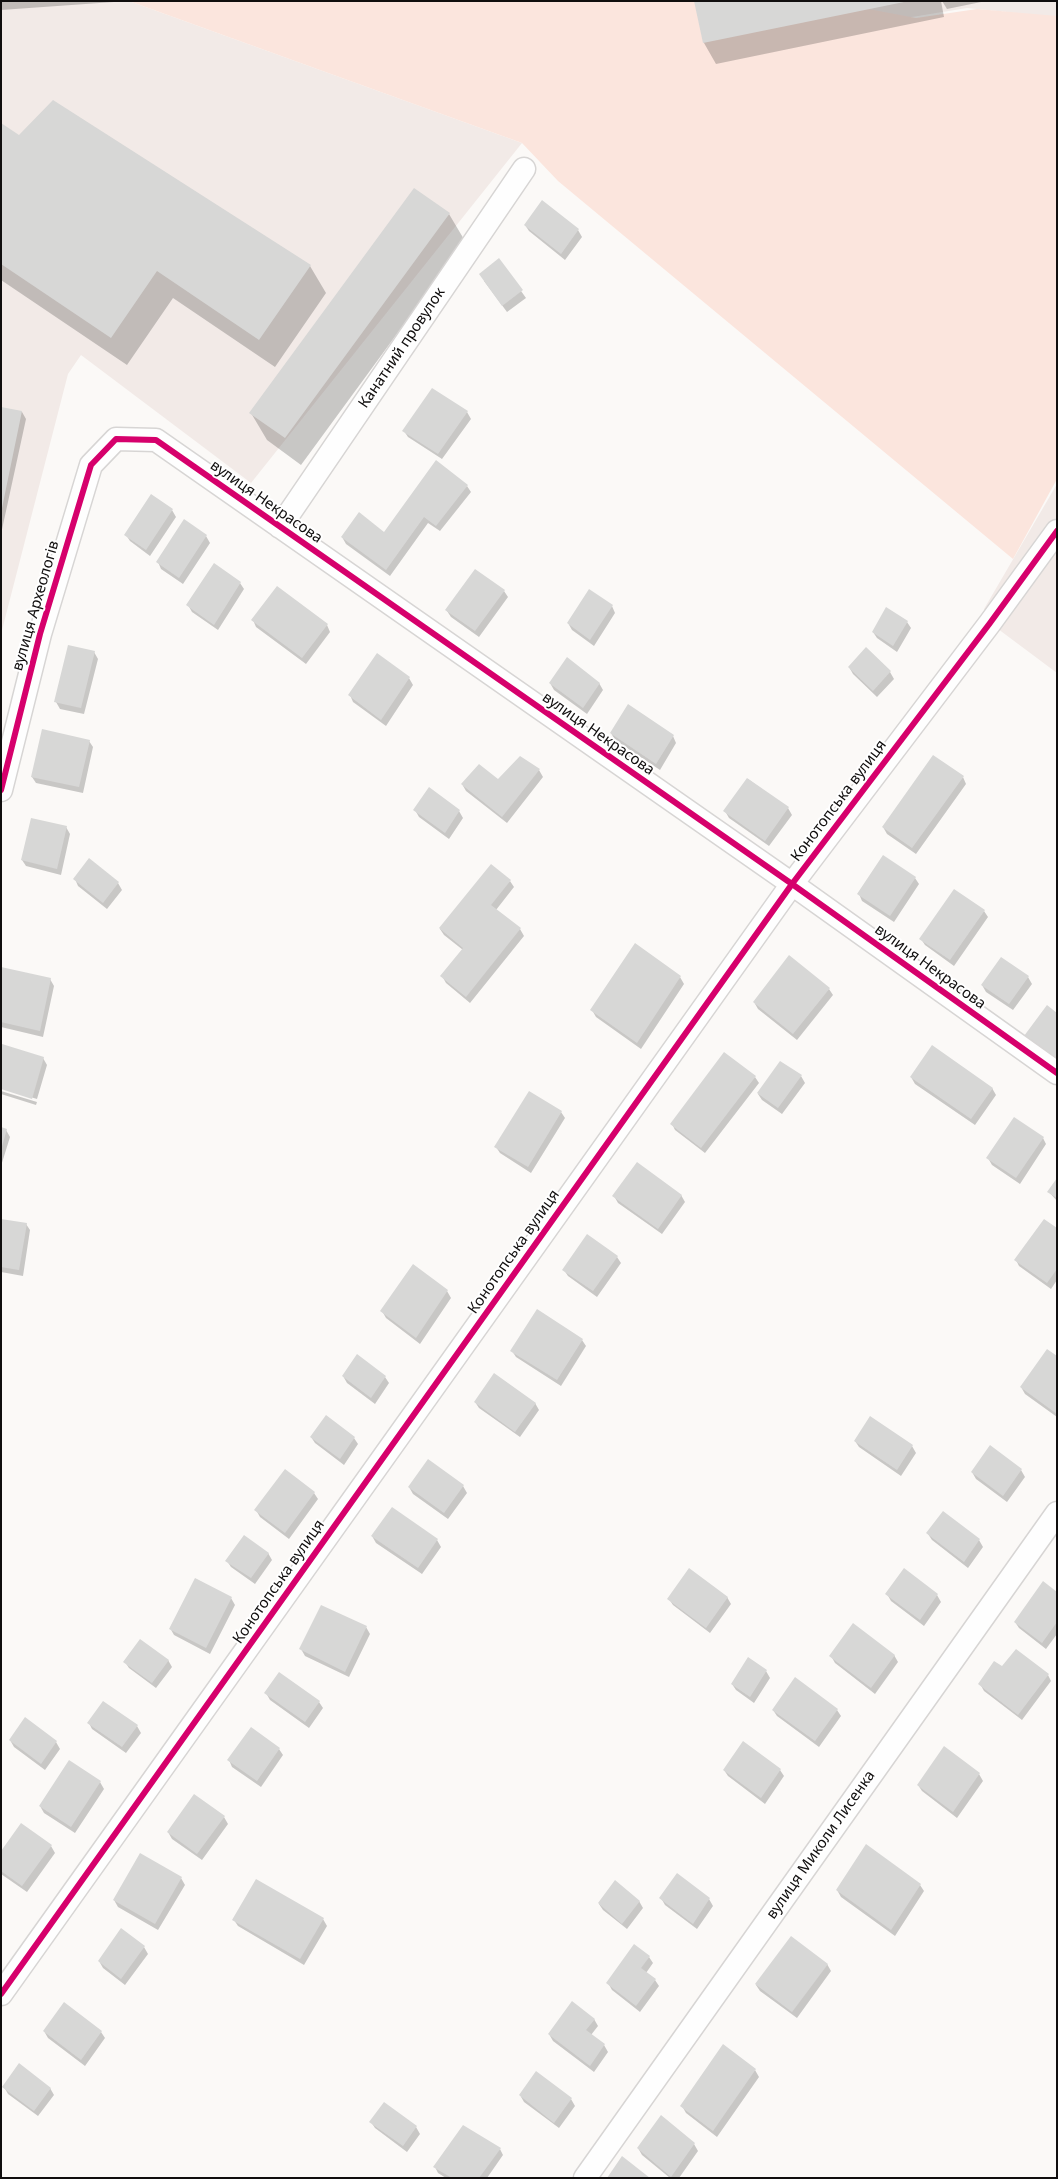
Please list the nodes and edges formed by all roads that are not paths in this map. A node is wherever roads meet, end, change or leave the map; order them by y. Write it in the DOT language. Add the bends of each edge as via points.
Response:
graph roads {
  1 [pos="524,169"];
  2 [pos="116,439"];
  3 [pos="280,527"];
  4 [pos="1057,532"];
  5 [pos="1,790"];
  6 [pos="792,884"];
  7 [pos="1057,1073"];
  8 [pos="1057,1513"];
  9 [pos="1,1994"];
  10 [pos="585,2178"];
  1 -- 3 [label="street, Канатний провулок"];
  2 -- 3 [label="street, вулиця Некрасова" via="156,440"];
  2 -- 5 [label="street, вулиця Археологів" via="91,465 40,634"];
  3 -- 6 [label="street, вулиця Некрасова"];
  4 -- 6 [label="street, Конотопська вулиця"];
  6 -- 7 [label="street, вулиця Некрасова"];
  6 -- 9 [label="street, Конотопська вулиця"];
  8 -- 10 [label="street, вулиця Миколи Лисенка"];
}
